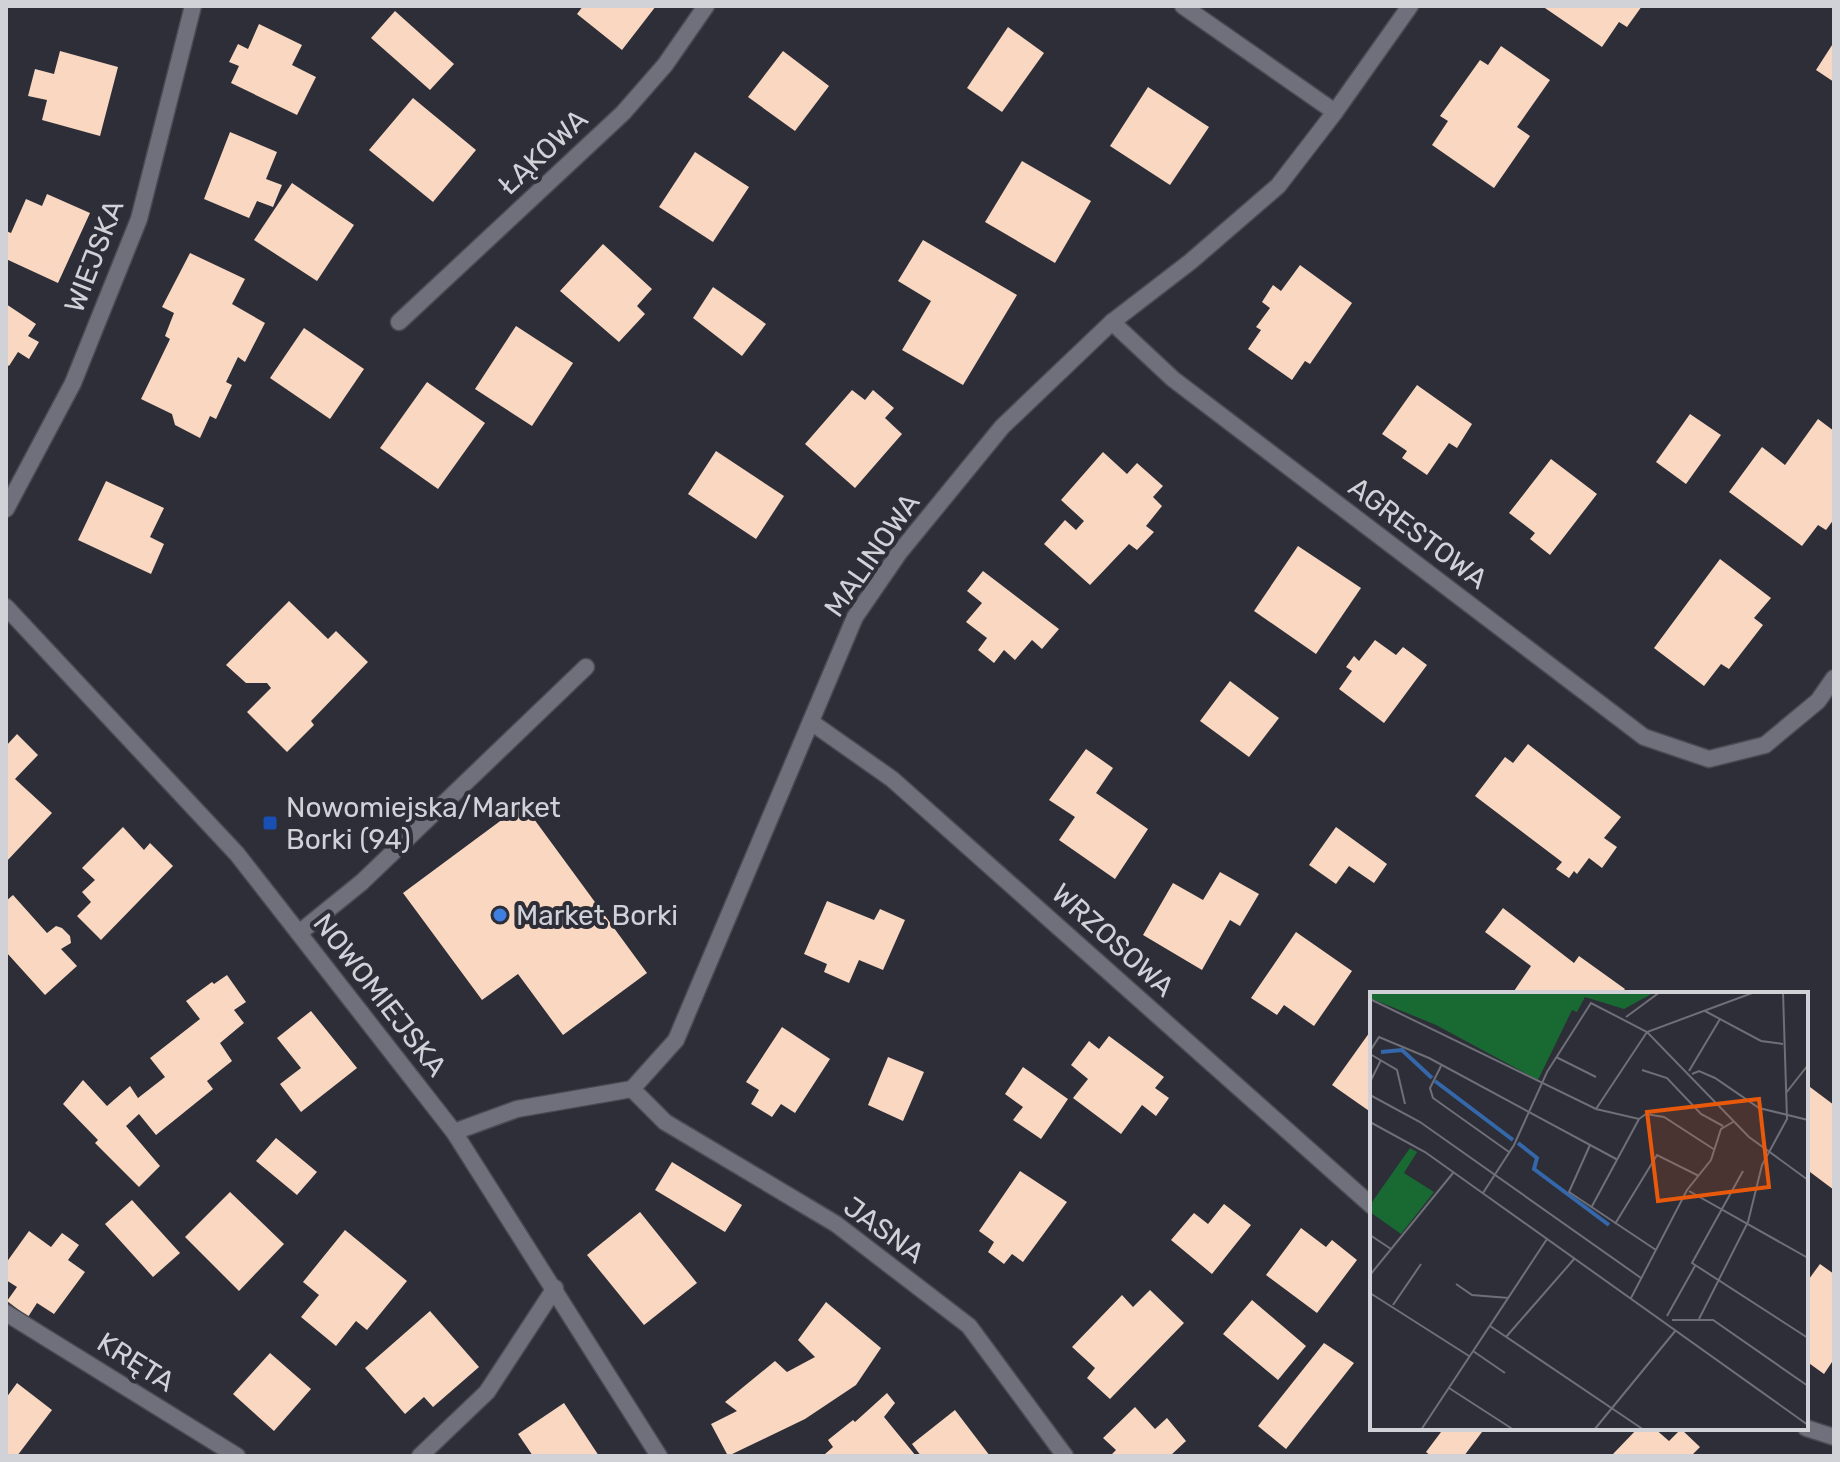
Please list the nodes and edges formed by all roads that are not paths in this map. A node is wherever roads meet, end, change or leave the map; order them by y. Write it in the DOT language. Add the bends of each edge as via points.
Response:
graph roads {
  1 [pos="193,6"];
  2 [pos="706,6"];
  3 [pos="1183,6"];
  4 [pos="1410,6"];
  5 [pos="1335,112"];
  6 [pos="399,322"];
  7 [pos="1112,322"];
  8 [pos="6,509"];
  9 [pos="6,607"];
  10 [pos="586,667"];
  11 [pos="1834,678"];
  12 [pos="811,722"];
  13 [pos="299,933"];
  14 [pos="632,1089"];
  15 [pos="454,1132"];
  16 [pos="1370,1204"];
  17 [pos="555,1288"];
  18 [pos="6,1313"];
  19 [pos="1808,1429"];
  20 [pos="1834,1437"];
  21 [pos="237,1456"];
  22 [pos="420,1456"];
  23 [pos="659,1456"];
  24 [pos="1065,1456"];
  1 -- 8 [label="street, WIEJSKA" via="139,219 73,383"];
  2 -- 6 [label="street, ŁĄKOWA" via="623,113"];
  3 -- 5 [label="street"];
  4 -- 5 [label="street, MALINOWA"];
  5 -- 7 [label="street, MALINOWA" via="1278,186"];
  7 -- 11 [label="street, AGRESTOWA" via="1173,379 1644,737 1709,759 1765,745 1818,701"];
  7 -- 12 [label="street, MALINOWA" via="1002,427 899,553 855,617"];
  9 -- 13 [label="street, NOWOMIEJSKA" via="237,854"];
  10 -- 13 [label="street" via="362,882"];
  12 -- 14 [label="street, MALINOWA" via="676,1040"];
  12 -- 16 [label="street, WRZOSOWA" via="892,779"];
  13 -- 15 [label="street, NOWOMIEJSKA"];
  14 -- 15 [label="street" via="517,1109"];
  14 -- 24 [label="street, JASNA" via="665,1122 836,1224 969,1326"];
  15 -- 17 [label="street, NOWOMIEJSKA"];
  17 -- 22 [label="street" via="487,1392"];
  17 -- 23 [label="street, NOWOMIEJSKA"];
  18 -- 21 [label="street, KRĘTA"];
  19 -- 20 [label="street"];
}
